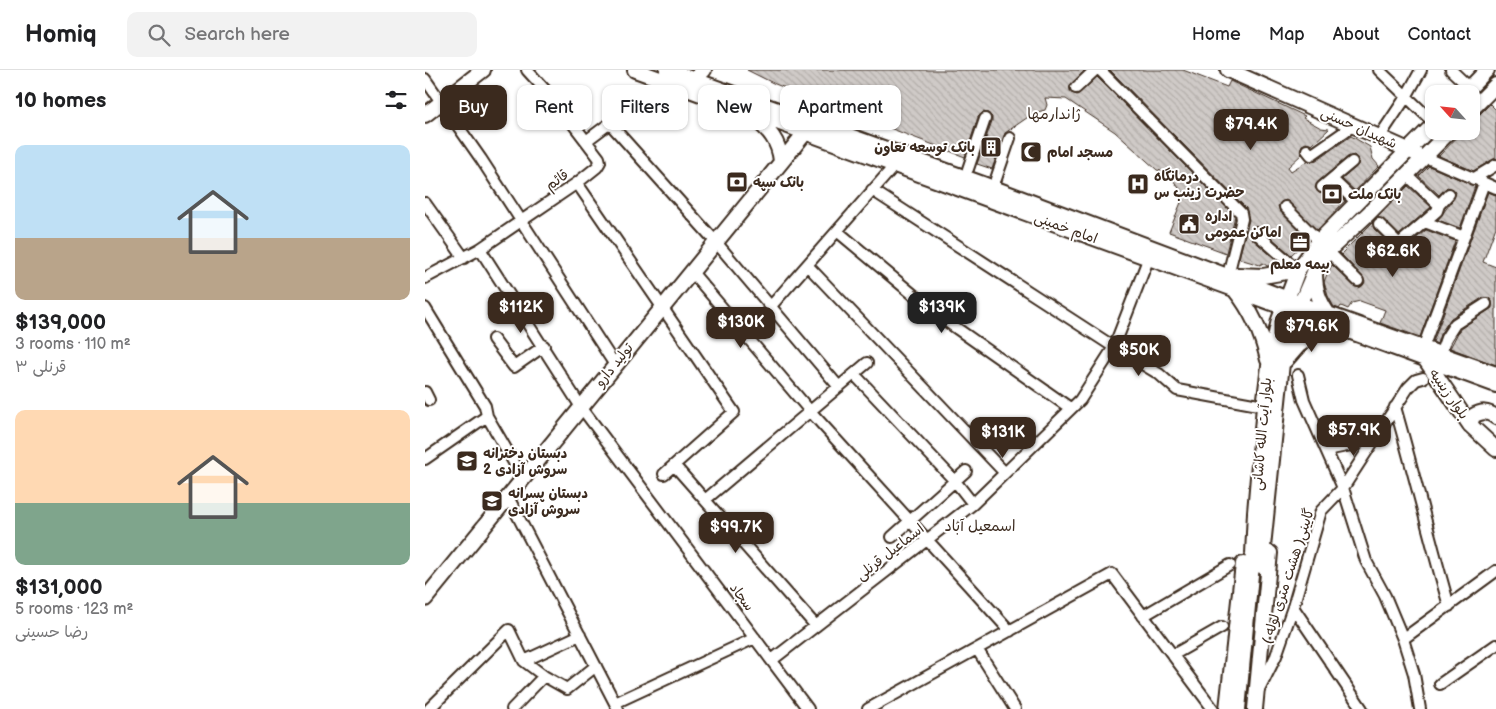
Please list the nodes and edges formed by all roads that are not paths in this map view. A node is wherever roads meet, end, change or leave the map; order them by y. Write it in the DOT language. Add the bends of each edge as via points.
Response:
graph roads {
  1 [pos="483,70"];
  2 [pos="527,70"];
  3 [pos="635,70"];
  4 [pos="667,70"];
  5 [pos="1095,70"];
  6 [pos="1099,70"];
  7 [pos="1228,70"];
  8 [pos="1379,70"];
  9 [pos="1421,70"];
  10 [pos="1451,70"];
  11 [pos="1487,70"];
  12 [pos="425,79"];
  13 [pos="696,80"];
  14 [pos="1496,84"];
  15 [pos="463,85"];
  16 [pos="1462,85"];
  17 [pos="1473,85"];
  18 [pos="1076,88"];
  19 [pos="1406,97"];
  20 [pos="440,101"];
  21 [pos="1480,101"];
  22 [pos="440,103"];
  23 [pos="425,115"];
  24 [pos="1425,115"];
  25 [pos="985,119"];
  26 [pos="770,120"];
  27 [pos="1354,125"];
  28 [pos="460,130"];
  29 [pos="768,130"];
  30 [pos="1425,132"];
  31 [pos="805,133"];
  32 [pos="1380,136"];
  33 [pos="1010,138"];
  34 [pos="1441,140"];
  35 [pos="586,141"];
  36 [pos="1407,149"];
  37 [pos="1307,150"];
  38 [pos="1425,157"];
  39 [pos="781,161"];
  40 [pos="1352,162"];
  41 [pos="895,165"];
  42 [pos="1496,165"];
  43 [pos="968,169"];
  44 [pos="1407,175"];
  45 [pos="996,179"];
  46 [pos="1332,179"];
  47 [pos="1473,179"];
  48 [pos="1484,183"];
  49 [pos="577,184"];
  50 [pos="1322,187"];
  51 [pos="1496,188"];
  52 [pos="873,190"];
  53 [pos="1449,194"];
  54 [pos="1356,202"];
  55 [pos="425,203"];
  56 [pos="1439,205"];
  57 [pos="1285,207"];
  58 [pos="521,222"];
  59 [pos="1425,222"];
  60 [pos="1379,224"];
  61 [pos="837,231"];
  62 [pos="1256,233"];
  63 [pos="1465,236"];
  64 [pos="715,241"];
  65 [pos="1323,246"];
  66 [pos="480,249"];
  67 [pos="1149,257"];
  68 [pos="463,258"];
  69 [pos="807,265"];
  70 [pos="1298,270"];
  71 [pos="1315,270"];
  72 [pos="691,271"];
  73 [pos="1228,275"];
  74 [pos="425,278"];
  75 [pos="1359,281"];
  76 [pos="1234,290"];
  77 [pos="1285,303"];
  78 [pos="1486,304"];
  79 [pos="771,306"];
  80 [pos="425,308"];
  81 [pos="661,308"];
  82 [pos="1298,309"];
  83 [pos="1327,320"];
  84 [pos="493,339"];
  85 [pos="544,346"];
  86 [pos="1114,347"];
  87 [pos="1431,357"];
  88 [pos="867,362"];
  89 [pos="615,365"];
  90 [pos="1275,365"];
  91 [pos="854,374"];
  92 [pos="1496,374"];
  93 [pos="1298,375"];
  94 [pos="1423,378"];
  95 [pos="1496,385"];
  96 [pos="839,387"];
  97 [pos="581,406"];
  98 [pos="1264,406"];
  99 [pos="1395,407"];
  100 [pos="1070,408"];
  101 [pos="810,411"];
  102 [pos="487,416"];
  103 [pos="1496,417"];
  104 [pos="1470,425"];
  105 [pos="1375,440"];
  106 [pos="1496,449"];
  107 [pos="1327,450"];
  108 [pos="425,459"];
  109 [pos="674,465"];
  110 [pos="966,471"];
  111 [pos="1005,473"];
  112 [pos="664,474"];
  113 [pos="523,478"];
  114 [pos="955,481"];
  115 [pos="1343,488"];
  116 [pos="508,497"];
  117 [pos="705,500"];
  118 [pos="973,504"];
  119 [pos="1261,512"];
  120 [pos="909,520"];
  121 [pos="892,537"];
  122 [pos="928,540"];
  123 [pos="1230,565"];
  124 [pos="1496,571"];
  125 [pos="425,599"];
  126 [pos="1449,606"];
  127 [pos="1293,607"];
  128 [pos="1143,616"];
  129 [pos="816,626"];
  130 [pos="1222,627"];
  131 [pos="1010,631"];
  132 [pos="581,635"];
  133 [pos="755,638"];
  134 [pos="1403,639"];
  135 [pos="1496,645"];
  136 [pos="977,649"];
  137 [pos="1173,655"];
  138 [pos="772,660"];
  139 [pos="524,661"];
  140 [pos="596,666"];
  141 [pos="544,676"];
  142 [pos="1440,684"];
  143 [pos="1249,691"];
  144 [pos="617,706"];
  145 [pos="429,709"];
  146 [pos="512,709"];
  147 [pos="808,709"];
  148 [pos="868,709"];
  149 [pos="1015,709"];
  150 [pos="1213,709"];
  151 [pos="1227,709"];
  152 [pos="1239,709"];
  153 [pos="1247,709"];
  154 [pos="1255,709"];
  155 [pos="1363,709"];
  156 [pos="1420,709"];
  1 -- 15 [label="main road"];
  2 -- 35 [label="street, قائم"];
  3 -- 13 [label="main road, امام خمینی"];
  4 -- 13 [label="main road, امام خمینی"];
  5 -- 18 [label="street"];
  6 -- 73 [label="street" via="1241,213"];
  7 -- 27 [label="main road, شهیدان حسنی"];
  8 -- 19 [label="street"];
  9 -- 19 [label="street"];
  10 -- 16 [label="street"];
  11 -- 17 [label="main road"];
  12 -- 20 [label="street"];
  13 -- 73 [label="main road, امام خمینی"];
  14 -- 21 [label="main road"];
  19 -- 24 [label="street"];
  19 -- 32 [label="street"];
  22 -- 23 [label="main road"];
  25 -- 43 [label="street"];
  26 -- 31 [label="main road, امام خمینی"];
  27 -- 32 [label="main road, شهیدان حسنی"];
  27 -- 37 [label="street" via="1311,155"];
  28 -- 58 [label="street"];
  29 -- 39 [label="main road" via="780,150"];
  30 -- 36 [label="main road"];
  31 -- 39 [label="main road, تولید دارو"];
  31 -- 41 [label="main road, امام خمینی"];
  32 -- 36 [label="main road, شهیدان حسنی"];
  33 -- 45 [label="street"];
  34 -- 38 [label="main road"];
  35 -- 49 [label="street, قائم" via="600,162"];
  35 -- 64 [label="street" via="606,126 612,126"];
  36 -- 38 [label="main road, شهیدان حسنی"];
  36 -- 54 [label="main road"];
  38 -- 44 [label="main road"];
  38 -- 47 [label="street"];
  39 -- 64 [label="main road, تولید دارو"];
  40 -- 46 [label="street"];
  41 -- 52 [label="street"];
  41 -- 67 [label="main road, امام خمینی"];
  42 -- 47 [label="street"];
  44 -- 56 [label="street"];
  44 -- 65 [label="main road"];
  46 -- 50 [label="street"];
  46 -- 54 [label="street"];
  47 -- 48 [label="street"];
  48 -- 51 [label="street"];
  48 -- 63 [label="street"];
  49 -- 58 [label="street, قائم"];
  49 -- 81 [label="street"];
  52 -- 61 [label="street"];
  52 -- 86 [label="street"];
  53 -- 56 [label="street"];
  54 -- 65 [label="main road"];
  55 -- 68 [label="street"];
  56 -- 59 [label="street"];
  57 -- 65 [label="street"];
  58 -- 66 [label="street, قائم"];
  58 -- 89 [label="street"];
  59 -- 60 [label="street" via="1399,244"];
  59 -- 63 [label="street"];
  61 -- 69 [label="street"];
  61 -- 100 [label="street" via="939,316"];
  62 -- 70 [label="street"];
  63 -- 87 [label="street"];
  64 -- 72 [label="main road, تولید دارو"];
  64 -- 79 [label="street"];
  65 -- 70 [label="main road, بلوار آیت الله کاشانی"];
  65 -- 71 [label="main road, بلوار آیت الله کاشانی"];
  65 -- 75 [label="street"];
  66 -- 68 [label="street, قائم"];
  66 -- 85 [label="street, سجاد"];
  67 -- 76 [label="main road, امام خمینی"];
  67 -- 86 [label="street, اسماعیل قرنلی"];
  68 -- 74 [label="street, قائم"];
  69 -- 79 [label="street"];
  69 -- 111 [label="street"];
  70 -- 73 [label="main road" via="1263,276"];
  70 -- 77 [label="main road, بلوار آیت الله کاشانی"];
  71 -- 82 [label="main road, بلوار آیت الله کاشانی"];
  71 -- 83 [label="main road" via="1315,287"];
  72 -- 81 [label="main road, تولید دارو"];
  72 -- 101 [label="street"];
  73 -- 77 [label="main road, امام خمینی"];
  76 -- 77 [label="main road, امام خمینی"];
  76 -- 90 [label="main road" via="1255,322"];
  77 -- 82 [label="main road, امام خمینی"];
  77 -- 90 [label="main road, بلوار آیت الله کاشانی"];
  78 -- 87 [label="street" via="1455,324"];
  79 -- 96 [label="street"];
  80 -- 102 [label="street" via="485,406"];
  81 -- 89 [label="main road, تولید دارو"];
  81 -- 109 [label="street" via="734,412"];
  82 -- 83 [label="main road, امام خمینی"];
  82 -- 90 [label="main road, بلوار آیت الله کاشانی"];
  83 -- 87 [label="main road, امام خمینی"];
  83 -- 90 [label="main road"];
  84 -- 85 [label="street" via="514,367"];
  85 -- 97 [label="street, سجاد"];
  86 -- 98 [label="street" via="1159,374 1177,390"];
  86 -- 100 [label="street, اسماعیل قرنلی" via="1080,400"];
  87 -- 92 [label="main road, امام خمینی"];
  87 -- 95 [label="main road, امام خمینی"];
  87 -- 104 [label="main road, بلوار زینبیه"];
  88 -- 91 [label="street"];
  89 -- 97 [label="main road, تولید دارو"];
  90 -- 98 [label="main road, بلوار آیت الله کاشانی"];
  90 -- 119 [label="main road, بلوار آیت الله کاشانی"];
  91 -- 96 [label="street"];
  91 -- 114 [label="street"];
  93 -- 107 [label="street" via="1304,400"];
  94 -- 99 [label="street, گایینی( هشت متری لوله )" via="1408,388"];
  96 -- 101 [label="street"];
  97 -- 113 [label="main road, تولید دارو"];
  97 -- 133 [label="street, سجاد"];
  98 -- 119 [label="main road, بلوار آیت الله کاشانی"];
  99 -- 105 [label="street, گایینی( هشت متری لوله )"];
  99 -- 126 [label="street"];
  100 -- 111 [label="street, اسماعیل قرنلی"];
  101 -- 117 [label="street"];
  101 -- 120 [label="street"];
  102 -- 108 [label="street"];
  102 -- 113 [label="street"];
  103 -- 104 [label="main road" via="1489,412 1480,412 1473,416"];
  104 -- 106 [label="main road, بلوار زینبیه"];
  105 -- 107 [label="street"];
  105 -- 115 [label="street, گایینی( هشت متری لوله )"];
  107 -- 115 [label="street"];
  109 -- 112 [label="street"];
  109 -- 117 [label="street"];
  110 -- 114 [label="street"];
  111 -- 118 [label="street, اسماعیل قرنلی"];
  113 -- 116 [label="main road, تولید دارو"];
  114 -- 118 [label="street"];
  114 -- 120 [label="street"];
  115 -- 127 [label="street, گایینی( هشت متری لوله )" via="1321,511"];
  115 -- 134 [label="street" via="1366,561"];
  116 -- 125 [label="main road, تولید دارو"];
  116 -- 132 [label="street"];
  117 -- 129 [label="street"];
  118 -- 122 [label="street, اسماعیل قرنلی"];
  119 -- 143 [label="main road, بلوار آیت الله کاشانی" via="1253,554"];
  119 -- 151 [label="main road, بلوار آیت الله کاشانی" via="1244,550"];
  120 -- 121 [label="street"];
  120 -- 122 [label="street"];
  122 -- 129 [label="street, اسماعیل قرنلی"];
  122 -- 131 [label="street"];
  123 -- 128 [label="street"];
  124 -- 126 [label="street"];
  126 -- 134 [label="street"];
  127 -- 143 [label="street, گایینی( هشت متری لوله )" via="1276,656"];
  127 -- 155 [label="street"];
  128 -- 131 [label="street" via="1113,574"];
  128 -- 137 [label="street"];
  129 -- 138 [label="street, اسماعیل قرنلی"];
  130 -- 137 [label="street"];
  131 -- 136 [label="street"];
  132 -- 139 [label="street"];
  132 -- 140 [label="street"];
  133 -- 138 [label="street, سجاد"];
  133 -- 144 [label="street"];
  134 -- 156 [label="street"];
  135 -- 142 [label="street"];
  136 -- 148 [label="street"];
  136 -- 149 [label="street"];
  137 -- 150 [label="street"];
  138 -- 147 [label="street, سجاد"];
  139 -- 141 [label="street"];
  139 -- 145 [label="street" via="509,630"];
  140 -- 141 [label="street" via="567,689"];
  140 -- 144 [label="street"];
  141 -- 146 [label="street"];
  143 -- 152 [label="main road"];
  143 -- 153 [label="main road"];
  143 -- 154 [label="main road, بلوار آیت الله کاشانی"];
}
